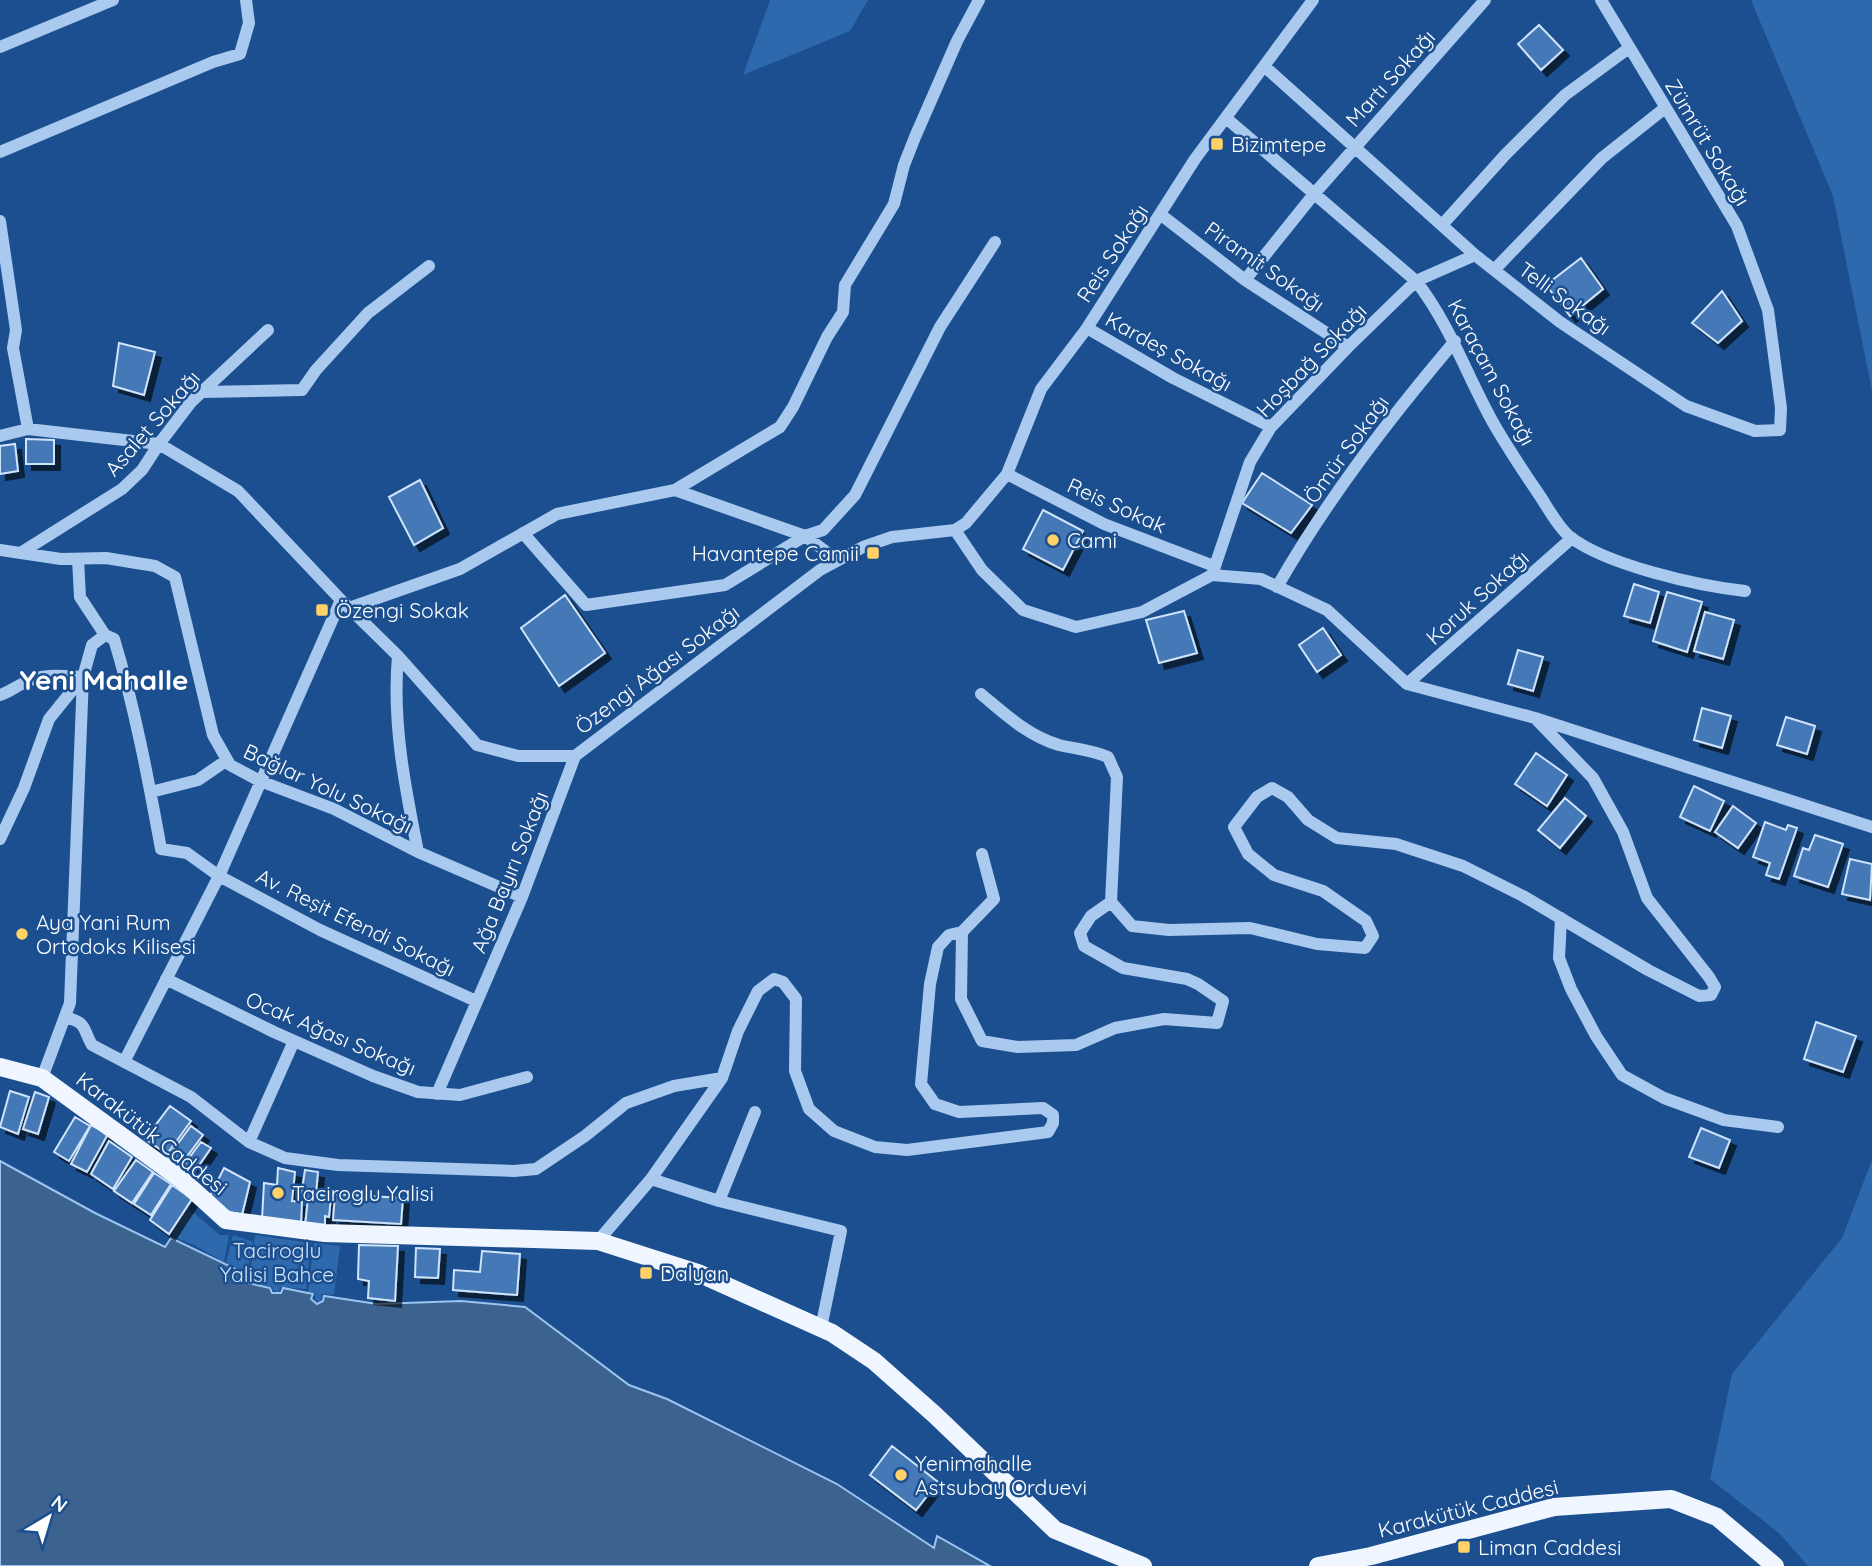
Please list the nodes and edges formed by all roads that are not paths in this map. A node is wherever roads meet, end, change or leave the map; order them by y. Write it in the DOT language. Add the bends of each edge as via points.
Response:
graph roads {
  1 [pos="114,0"];
  2 [pos="246,0"];
  3 [pos="979,0"];
  4 [pos="1313,0"];
  5 [pos="1485,0"];
  6 [pos="1601,0"];
  7 [pos="0,47"];
  8 [pos="1629,48"];
  9 [pos="1264,66"];
  10 [pos="1665,108"];
  11 [pos="1226,118"];
  12 [pos="1355,146"];
  13 [pos="0,152"];
  14 [pos="1314,194"];
  15 [pos="1160,214"];
  16 [pos="0,221"];
  17 [pos="1442,225"];
  18 [pos="995,242"];
  19 [pos="2,249"];
  20 [pos="1475,255"];
  21 [pos="429,266"];
  22 [pos="1493,270"];
  23 [pos="1245,280"];
  24 [pos="1416,281"];
  25 [pos="1768,310"];
  26 [pos="1087,328"];
  27 [pos="268,330"];
  28 [pos="1455,341"];
  29 [pos="1349,346"];
  30 [pos="6,349"];
  31 [pos="201,392"];
  32 [pos="1271,427"];
  33 [pos="28,429"];
  34 [pos="0,436"];
  35 [pos="159,444"];
  36 [pos="1007,474"];
  37 [pos="676,490"];
  38 [pos="955,530"];
  39 [pos="523,533"];
  40 [pos="805,536"];
  41 [pos="1572,538"];
  42 [pos="0,550"];
  43 [pos="22,552"];
  44 [pos="78,559"];
  45 [pos="837,560"];
  46 [pos="1213,570"];
  47 [pos="1277,587"];
  48 [pos="1745,591"];
  49 [pos="345,604"];
  50 [pos="105,635"];
  51 [pos="398,656"];
  52 [pos="83,677"];
  53 [pos="1407,684"];
  54 [pos="981,694"];
  55 [pos="0,695"];
  56 [pos="1535,718"];
  57 [pos="575,756"];
  58 [pos="227,760"];
  59 [pos="260,781"];
  60 [pos="151,792"];
  61 [pos="1872,827"];
  62 [pos="0,839"];
  63 [pos="418,852"];
  64 [pos="982,854"];
  65 [pos="219,876"];
  66 [pos="522,897"];
  67 [pos="1111,902"];
  68 [pos="1561,918"];
  69 [pos="962,932"];
  70 [pos="166,979"];
  71 [pos="476,1001"];
  72 [pos="65,1017"];
  73 [pos="294,1041"];
  74 [pos="124,1062"];
  75 [pos="0,1067"];
  76 [pos="527,1077"];
  77 [pos="42,1078"];
  78 [pos="722,1079"];
  79 [pos="437,1094"];
  80 [pos="755,1112"];
  81 [pos="1778,1127"];
  82 [pos="249,1142"];
  83 [pos="651,1179"];
  84 [pos="719,1201"];
  85 [pos="598,1241"];
  86 [pos="821,1328"];
  87 [pos="1143,1566"];
  88 [pos="1318,1566"];
  89 [pos="1775,1566"];
  1 -- 7 [label="street"];
  2 -- 13 [label="street" via="248,23 240,54"];
  3 -- 37 [label="street" via="915,137 894,204 845,285 844,312 793,407 779,427"];
  4 -- 9 [label="street, Reis Sokağı"];
  5 -- 12 [label="street, Martı Sokağı"];
  6 -- 8 [label="street, Zümrüt Sokağı"];
  8 -- 10 [label="street, Zümrüt Sokağı"];
  8 -- 17 [label="street" via="1564,95"];
  9 -- 11 [label="street, Reis Sokağı"];
  9 -- 12 [label="street, Telli Sokağı"];
  10 -- 22 [label="street" via="1602,158"];
  10 -- 25 [label="street, Zümrüt Sokağı" via="1737,226"];
  11 -- 14 [label="street, Karaçam Sokağı"];
  11 -- 15 [label="street, Reis Sokağı"];
  12 -- 14 [label="street, Martı Sokağı"];
  12 -- 17 [label="street, Telli Sokağı"];
  14 -- 23 [label="street, Martı Sokağı"];
  14 -- 24 [label="street, Karaçam Sokağı"];
  15 -- 23 [label="street, Piramit Sokağı"];
  15 -- 26 [label="street, Reis Sokağı"];
  16 -- 19 [label="street"];
  17 -- 20 [label="street, Telli Sokağı"];
  18 -- 40 [label="street" via="940,327 856,495 822,530"];
  19 -- 30 [label="street" via="16,330"];
  20 -- 22 [label="street, Telli Sokağı"];
  20 -- 24 [label="street, Hoşbağ Sokağı"];
  21 -- 31 [label="street" via="368,313 302,390"];
  22 -- 25 [label="street, Telli Sokağı" via="1560,322 1686,406 1755,431 1780,430"];
  23 -- 29 [label="street, Piramit Sokağı"];
  24 -- 28 [label="street, Karaçam Sokağı"];
  24 -- 29 [label="street, Hoşbağ Sokağı"];
  26 -- 32 [label="street, Kardeş Sokağı"];
  26 -- 36 [label="street, Reis Sokağı" via="1041,389"];
  27 -- 31 [label="street, Asalet Sokağı"];
  28 -- 41 [label="street, Karaçam Sokağı" via="1495,425"];
  28 -- 47 [label="street, Ömür Sokağı" via="1341,485"];
  29 -- 32 [label="street, Hoşbağ Sokağı"];
  30 -- 33 [label="street"];
  31 -- 35 [label="street, Asalet Sokağı"];
  32 -- 46 [label="street, Hoşbağ Sokağı" via="1250,462"];
  33 -- 34 [label="street"];
  33 -- 35 [label="street"];
  35 -- 43 [label="street, Asalet Sokağı" via="122,489"];
  35 -- 49 [label="street, Özengi Ağası Sokağı" via="238,491"];
  36 -- 38 [label="street, Reis Sokağı" via="967,523"];
  36 -- 46 [label="street, Reis Sokak" via="1104,524"];
  37 -- 39 [label="street" via="557,514"];
  37 -- 40 [label="street"];
  38 -- 45 [label="street, Özengi Ağası Sokağı" via="892,537"];
  38 -- 46 [label="street" via="982,570 1023,610 1076,627 1142,612"];
  39 -- 40 [label="street" via="586,606 725,585"];
  39 -- 49 [label="street" via="460,569"];
  40 -- 45 [label="street"];
  41 -- 48 [label="street, Karaçam Sokağı" via="1631,566"];
  41 -- 53 [label="street, Koruk Sokağı"];
  42 -- 43 [label="street, Bağlar Yolu Sokağı"];
  43 -- 44 [label="street, Bağlar Yolu Sokağı"];
  44 -- 50 [label="street" via="80,597"];
  44 -- 58 [label="street, Bağlar Yolu Sokağı" via="106,558 155,566 175,577 213,735"];
  45 -- 57 [label="street, Özengi Ağası Sokağı"];
  46 -- 47 [label="street, Reis Sokak" via="1261,579"];
  47 -- 53 [label="street, Reis Sokak" via="1327,610"];
  49 -- 51 [label="street, Özengi Ağası Sokağı"];
  49 -- 59 [label="street"];
  50 -- 52 [label="street" via="92,645"];
  50 -- 60 [label="street" via="114,639 124,671"];
  51 -- 57 [label="street, Özengi Ağası Sokağı" via="477,745 519,756"];
  51 -- 63 [label="street" via="398,740"];
  52 -- 55 [label="street" via="44,676"];
  52 -- 62 [label="street" via="48,719"];
  52 -- 72 [label="street" via="70,1003"];
  53 -- 56 [label="street"];
  54 -- 67 [label="street" via="1023,729 1108,757 1117,777"];
  56 -- 61 [label="street"];
  56 -- 68 [label="street" via="1593,778 1623,832 1647,898 1715,987 1711,995 1699,996"];
  57 -- 66 [label="street, Ağa Bayırı Sokağı"];
  58 -- 59 [label="street, Bağlar Yolu Sokağı"];
  58 -- 60 [label="street" via="198,780"];
  59 -- 63 [label="street, Bağlar Yolu Sokağı" via="334,809"];
  59 -- 65 [label="street"];
  60 -- 65 [label="street, Av. Reşit Efendi Sokağı" via="161,849 187,853"];
  63 -- 66 [label="street, Bağlar Yolu Sokağı"];
  64 -- 69 [label="street" via="994,899"];
  65 -- 70 [label="street"];
  65 -- 71 [label="street, Av. Reşit Efendi Sokağı" via="320,930"];
  66 -- 71 [label="street, Ağa Bayırı Sokağı"];
  67 -- 68 [label="street" via="1132,926 1250,928 1317,944 1365,948 1373,936 1366,921 1323,891 1273,876 1248,854 1234,827 1257,797 1272,788 1337,838 1396,844 1463,866"];
  67 -- 69 [label="street" via="1091,916 1080,933 1084,946 1123,968 1198,984 1223,1001 1217,1023 1164,1019 1115,1028 1076,1045 1018,1047 982,1041 961,999"];
  68 -- 81 [label="street" via="1559,958 1571,989 1622,1075 1664,1098 1724,1120"];
  69 -- 78 [label="street" via="949,935 938,947 930,984 922,1084 935,1104 959,1112 1043,1108 1053,1115 1048,1132 908,1150 875,1147 834,1131 809,1109 795,1071 796,999 783,982 774,979 758,991"];
  70 -- 73 [label="street, Ocak Ağası Sokağı"];
  70 -- 74 [label="street"];
  71 -- 79 [label="street, Ağa Bayırı Sokağı"];
  72 -- 74 [label="street" via="79,1020 92,1045"];
  72 -- 77 [label="street"];
  73 -- 79 [label="street, Ocak Ağası Sokağı" via="373,1076"];
  73 -- 82 [label="street"];
  74 -- 82 [label="street" via="191,1097"];
  75 -- 77 [label="main road, Karakütük Caddesi"];
  76 -- 79 [label="street, Ocak Ağası Sokağı" via="460,1096"];
  77 -- 85 [label="main road, Karakütük Caddesi" via="182,1180 226,1220 325,1233"];
  78 -- 82 [label="street" via="674,1086 626,1103 536,1169 338,1165 285,1158"];
  78 -- 83 [label="street"];
  80 -- 84 [label="street"];
  83 -- 84 [label="street"];
  83 -- 85 [label="street"];
  84 -- 86 [label="street" via="841,1231"];
  85 -- 86 [label="main road, Karakütük Caddesi" via="698,1273"];
  86 -- 87 [label="main road, Karakütük Caddesi" via="874,1361 1055,1530"];
  88 -- 89 [label="main road, Karakütük Caddesi" via="1555,1507 1671,1499 1717,1517"];
}
